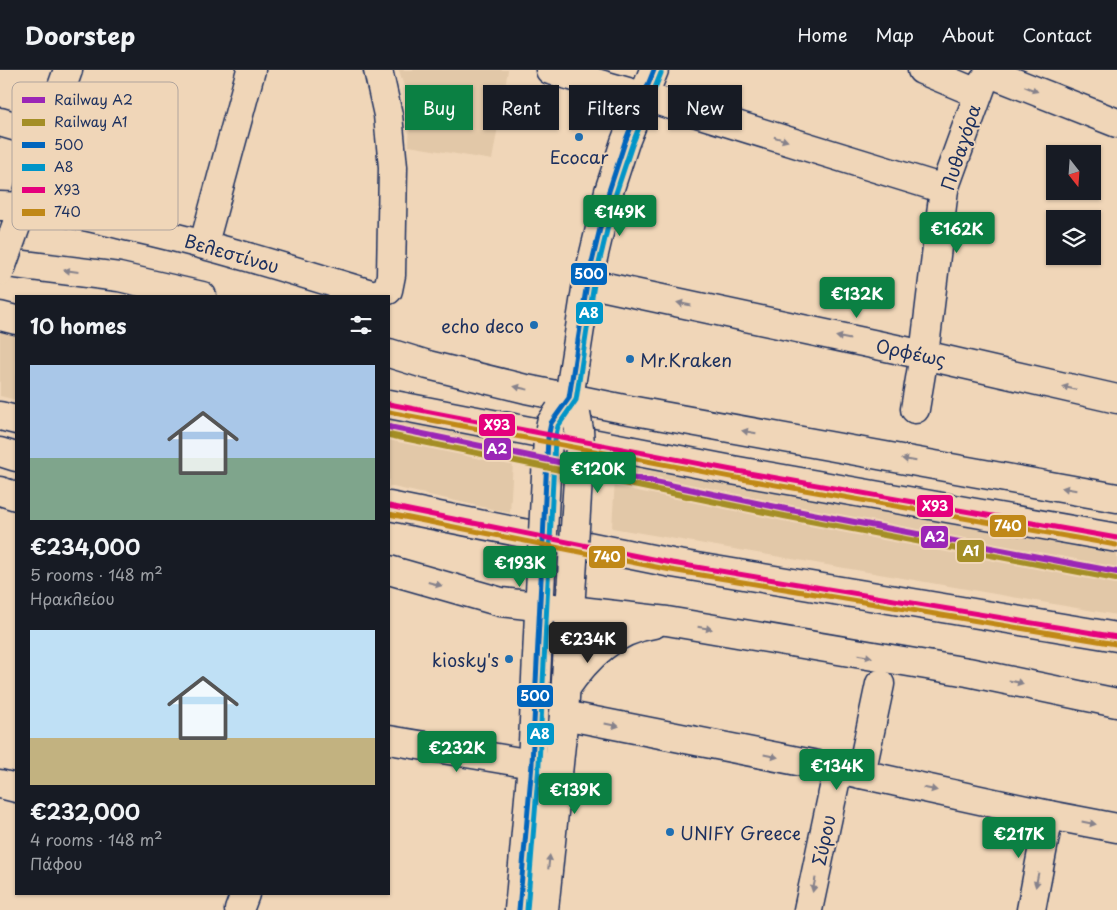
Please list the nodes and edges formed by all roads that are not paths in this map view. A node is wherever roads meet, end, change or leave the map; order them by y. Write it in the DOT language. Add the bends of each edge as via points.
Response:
graph roads {
  1 [pos="68,70"];
  2 [pos="250,70"];
  3 [pos="378,70"];
  4 [pos="550,70"];
  5 [pos="654,70"];
  6 [pos="922,70"];
  7 [pos="64,82"];
  8 [pos="603,85"];
  9 [pos="647,85"];
  10 [pos="977,93"];
  11 [pos="658,101"];
  12 [pos="1117,123"];
  13 [pos="629,130"];
  14 [pos="944,189"];
  15 [pos="12,217"];
  16 [pos="146,230"];
  17 [pos="204,244"];
  18 [pos="0,262"];
  19 [pos="0,271"];
  20 [pos="587,283"];
  21 [pos="198,295"];
  22 [pos="0,316"];
  23 [pos="15,320"];
  24 [pos="390,353"];
  25 [pos="924,355"];
  26 [pos="1117,399"];
  27 [pos="390,404"];
  28 [pos="568,408"];
  29 [pos="915,409"];
  30 [pos="0,416"];
  31 [pos="15,420"];
  32 [pos="0,452"];
  33 [pos="15,457"];
  34 [pos="0,491"];
  35 [pos="15,496"];
  36 [pos="1117,498"];
  37 [pos="390,506"];
  38 [pos="1117,538"];
  39 [pos="390,570"];
  40 [pos="540,607"];
  41 [pos="570,610"];
  42 [pos="668,622"];
  43 [pos="1117,637"];
  44 [pos="880,684"];
  45 [pos="565,702"];
  46 [pos="1117,703"];
  47 [pos="390,740"];
  48 [pos="532,764"];
  49 [pos="850,772"];
  50 [pos="0,784"];
  51 [pos="15,788"];
  52 [pos="1050,815"];
  53 [pos="1117,828"];
  54 [pos="245,895"];
  55 [pos="239,910"];
  56 [pos="519,910"];
  57 [pos="544,910"];
  58 [pos="808,910"];
  59 [pos="1031,910"];
  1 -- 7 [label="main road"];
  2 -- 17 [label="main road"];
  3 -- 17 [label="main road, Βελεστίνου" via="388,115 393,167 388,290 374,295"];
  4 -- 8 [label="main road"];
  5 -- 9 [label="main road"];
  6 -- 10 [label="main road"];
  10 -- 12 [label="main road, one-way" via="987,77 995,75"];
  10 -- 14 [label="main road, Πυθαγόρα"];
  11 -- 14 [label="main road, one-way"];
  13 -- 20 [label="main road"];
  14 -- 25 [label="main road, Πυθαγόρα"];
  15 -- 19 [label="main road, bridge"];
  16 -- 17 [label="main road, Βελεστίνου"];
  21 -- 18 [label="main road, one-way" via="119,277"];
  25 -- 20 [label="main road, Ορφέως, one-way"];
  20 -- 28 [label="main road"];
  22 -- 23 [label="main road"];
  28 -- 24 [label="main road, one-way"];
  26 -- 25 [label="main road, Ορφέως, one-way"];
  25 -- 29 [label="main road, Πυθαγόρα"];
  27 -- 38 [label="main road" via="732,470"];
  36 -- 28 [label="main road, one-way"];
  28 -- 40 [label="main road, bridge" via="551,423 548,438"];
  28 -- 41 [label="main road, bridge" via="579,430 580,446"];
  30 -- 31 [label="main road"];
  32 -- 33 [label="main road"];
  34 -- 35 [label="main road"];
  37 -- 43 [label="main road" via="672,563"];
  39 -- 40 [label="main road, one-way" via="501,602"];
  40 -- 41 [label="main road"];
  40 -- 48 [label="main road"];
  41 -- 42 [label="main road"];
  41 -- 45 [label="main road"];
  42 -- 45 [label="main road" via="644,625 603,645 588,658"];
  42 -- 46 [label="main road, one-way" via="968,672"];
  44 -- 49 [label="main road, Σύρου"];
  45 -- 49 [label="main road, one-way"];
  57 -- 45 [label="main road, one-way"];
  47 -- 48 [label="main road"];
  48 -- 56 [label="main road"];
  49 -- 52 [label="main road, one-way"];
  49 -- 58 [label="main road, Σύρου, one-way"];
  50 -- 51 [label="main road"];
  52 -- 53 [label="main road, one-way"];
  52 -- 59 [label="main road, one-way"];
  54 -- 55 [label="main road"];
}
